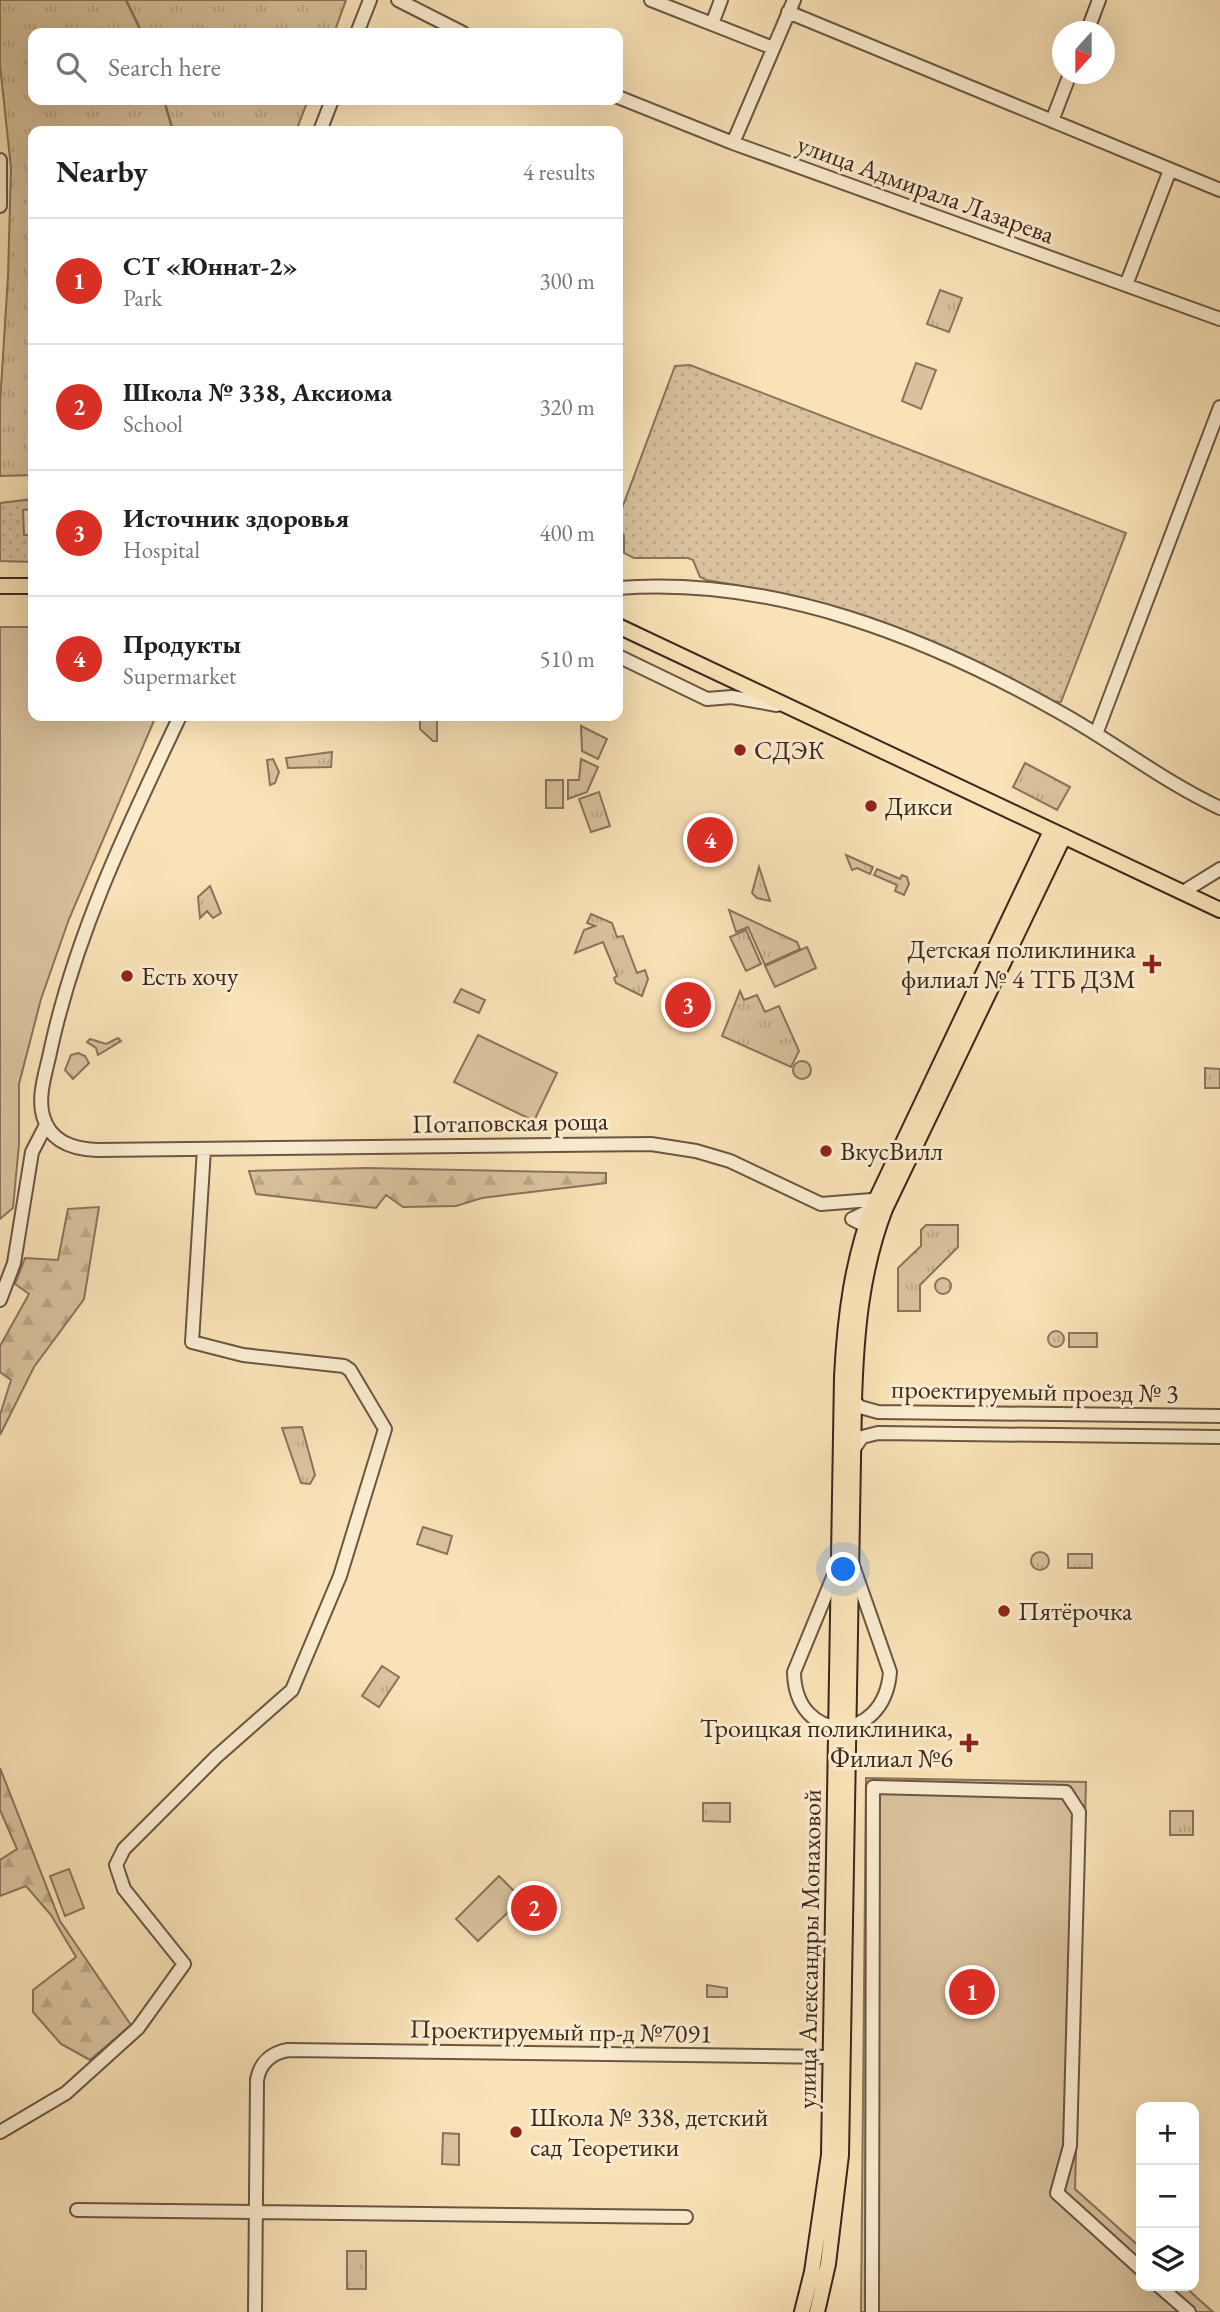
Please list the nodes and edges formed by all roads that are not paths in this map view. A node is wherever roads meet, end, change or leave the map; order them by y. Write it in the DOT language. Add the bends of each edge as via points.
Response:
graph roads {
  1 [pos="370,0"];
  2 [pos="398,0"];
  3 [pos="651,0"];
  4 [pos="721,0"];
  5 [pos="794,0"];
  6 [pos="1099,0"];
  7 [pos="788,12"];
  8 [pos="1091,21"];
  9 [pos="712,24"];
  10 [pos="359,28"];
  11 [pos="453,28"];
  12 [pos="773,48"];
  13 [pos="1066,84"];
  14 [pos="623,99"];
  15 [pos="330,105"];
  16 [pos="1052,121"];
  17 [pos="322,126"];
  18 [pos="733,143"];
  19 [pos="0,160"];
  20 [pos="1170,170"];
  21 [pos="1220,190"];
  22 [pos="0,206"];
  23 [pos="1126,285"];
  24 [pos="1220,318"];
  25 [pos="1220,407"];
  26 [pos="0,586"];
  27 [pos="28,586"];
  28 [pos="623,588"];
  29 [pos="623,628"];
  30 [pos="623,658"];
  31 [pos="800,712"];
  32 [pos="178,721"];
  33 [pos="1096,734"];
  34 [pos="1220,808"];
  35 [pos="1058,833"];
  36 [pos="1220,869"];
  37 [pos="1183,892"];
  38 [pos="1220,910"];
  39 [pos="46,1125"];
  40 [pos="204,1149"];
  41 [pos="871,1229"];
  42 [pos="0,1300"];
  43 [pos="854,1401"];
  44 [pos="1220,1416"];
  45 [pos="1220,1437"];
  46 [pos="853,1450"];
  47 [pos="846,1562"];
  48 [pos="843,1727"];
  49 [pos="833,2057"];
  50 [pos="0,2132"];
  51 [pos="77,2210"];
  52 [pos="255,2212"];
  53 [pos="686,2217"];
  54 [pos="1136,2264"];
  55 [pos="812,2272"];
  56 [pos="1165,2291"];
  57 [pos="255,2312"];
  58 [pos="792,2312"];
  59 [pos="802,2312"];
  60 [pos="817,2312"];
  61 [pos="872,2312"];
  62 [pos="1189,2312"];
  1 -- 10 [label="street"];
  2 -- 11 [label="street"];
  3 -- 9 [label="street"];
  4 -- 9 [label="street"];
  5 -- 7 [label="street"];
  6 -- 8 [label="street"];
  7 -- 12 [label="street"];
  7 -- 16 [label="street"];
  9 -- 12 [label="street"];
  12 -- 18 [label="street"];
  13 -- 16 [label="street"];
  14 -- 18 [label="street, улица Адмирала Лазарева"];
  15 -- 17 [label="street"];
  16 -- 20 [label="street"];
  18 -- 23 [label="street, улица Адмирала Лазарева"];
  19 -- 22 [label="street"];
  20 -- 21 [label="street"];
  20 -- 23 [label="street"];
  23 -- 24 [label="street, улица Адмирала Лазарева"];
  25 -- 33 [label="street"];
  26 -- 27 [label="main road"];
  28 -- 33 [label="street" via="665,584 733,591 874,627 992,676"];
  29 -- 31 [label="main road"];
  30 -- 31 [label="street" via="707,699 746,699"];
  31 -- 35 [label="main road"];
  32 -- 39 [label="street" via="80,941 44,1081 41,1109"];
  33 -- 34 [label="street"];
  35 -- 37 [label="main road"];
  35 -- 41 [label="main road, улица Александры Монаховой"];
  36 -- 37 [label="street"];
  37 -- 38 [label="main road"];
  39 -- 40 [label="street, Потаповская роща" via="56,1138 80,1149"];
  39 -- 42 [label="street" via="32,1152 16,1252"];
  40 -- 41 [label="street, Потаповская роща" via="676,1147 730,1161 821,1204 895,1198 852,1219"];
  40 -- 50 [label="street" via="192,1342 243,1355 344,1366 384,1429 340,1576 292,1690 197,1775 124,1849 116,1865 124,1889 184,1965 138,2028 66,2093"];
  41 -- 43 [label="main road, улица Александры Монаховой" via="858,1317"];
  41 -- 47 [label="main road, улица Александры Монаховой" via="853,1271 844,1331"];
  43 -- 44 [label="street, проектируемый проезд № 3" via="878,1412"];
  43 -- 46 [label="main road, улица Александры Монаховой"];
  45 -- 46 [label="street, проектируемый проезд № 3" via="878,1433 862,1437"];
  46 -- 47 [label="main road, улица Александры Монаховой"];
  47 -- 48 [label="main road, улица Александры Монаховой"];
  47 -- 48 [label="street" via="890,1672 881,1706 872,1716"];
  47 -- 48 [label="street" via="794,1672 794,1687 806,1711 816,1720"];
  48 -- 49 [label="main road, улица Александры Монаховой"];
  48 -- 60 [label="main road, улица Александры Монаховой" via="841,2155 828,2264"];
  49 -- 52 [label="street, Проектируемый пр-д №7091" via="288,2050 272,2055 258,2074"];
  49 -- 55 [label="main road, улица Александры Монаховой" via="829,2155"];
  51 -- 52 [label="street"];
  52 -- 53 [label="street"];
  52 -- 57 [label="street"];
  54 -- 61 [label="street" via="1057,2193 1070,2146 1079,1812 1066,1792 873,1787"];
  55 -- 58 [label="main road"];
  55 -- 59 [label="main road, улица Александры Монаховой"];
  56 -- 62 [label="street"];
}
